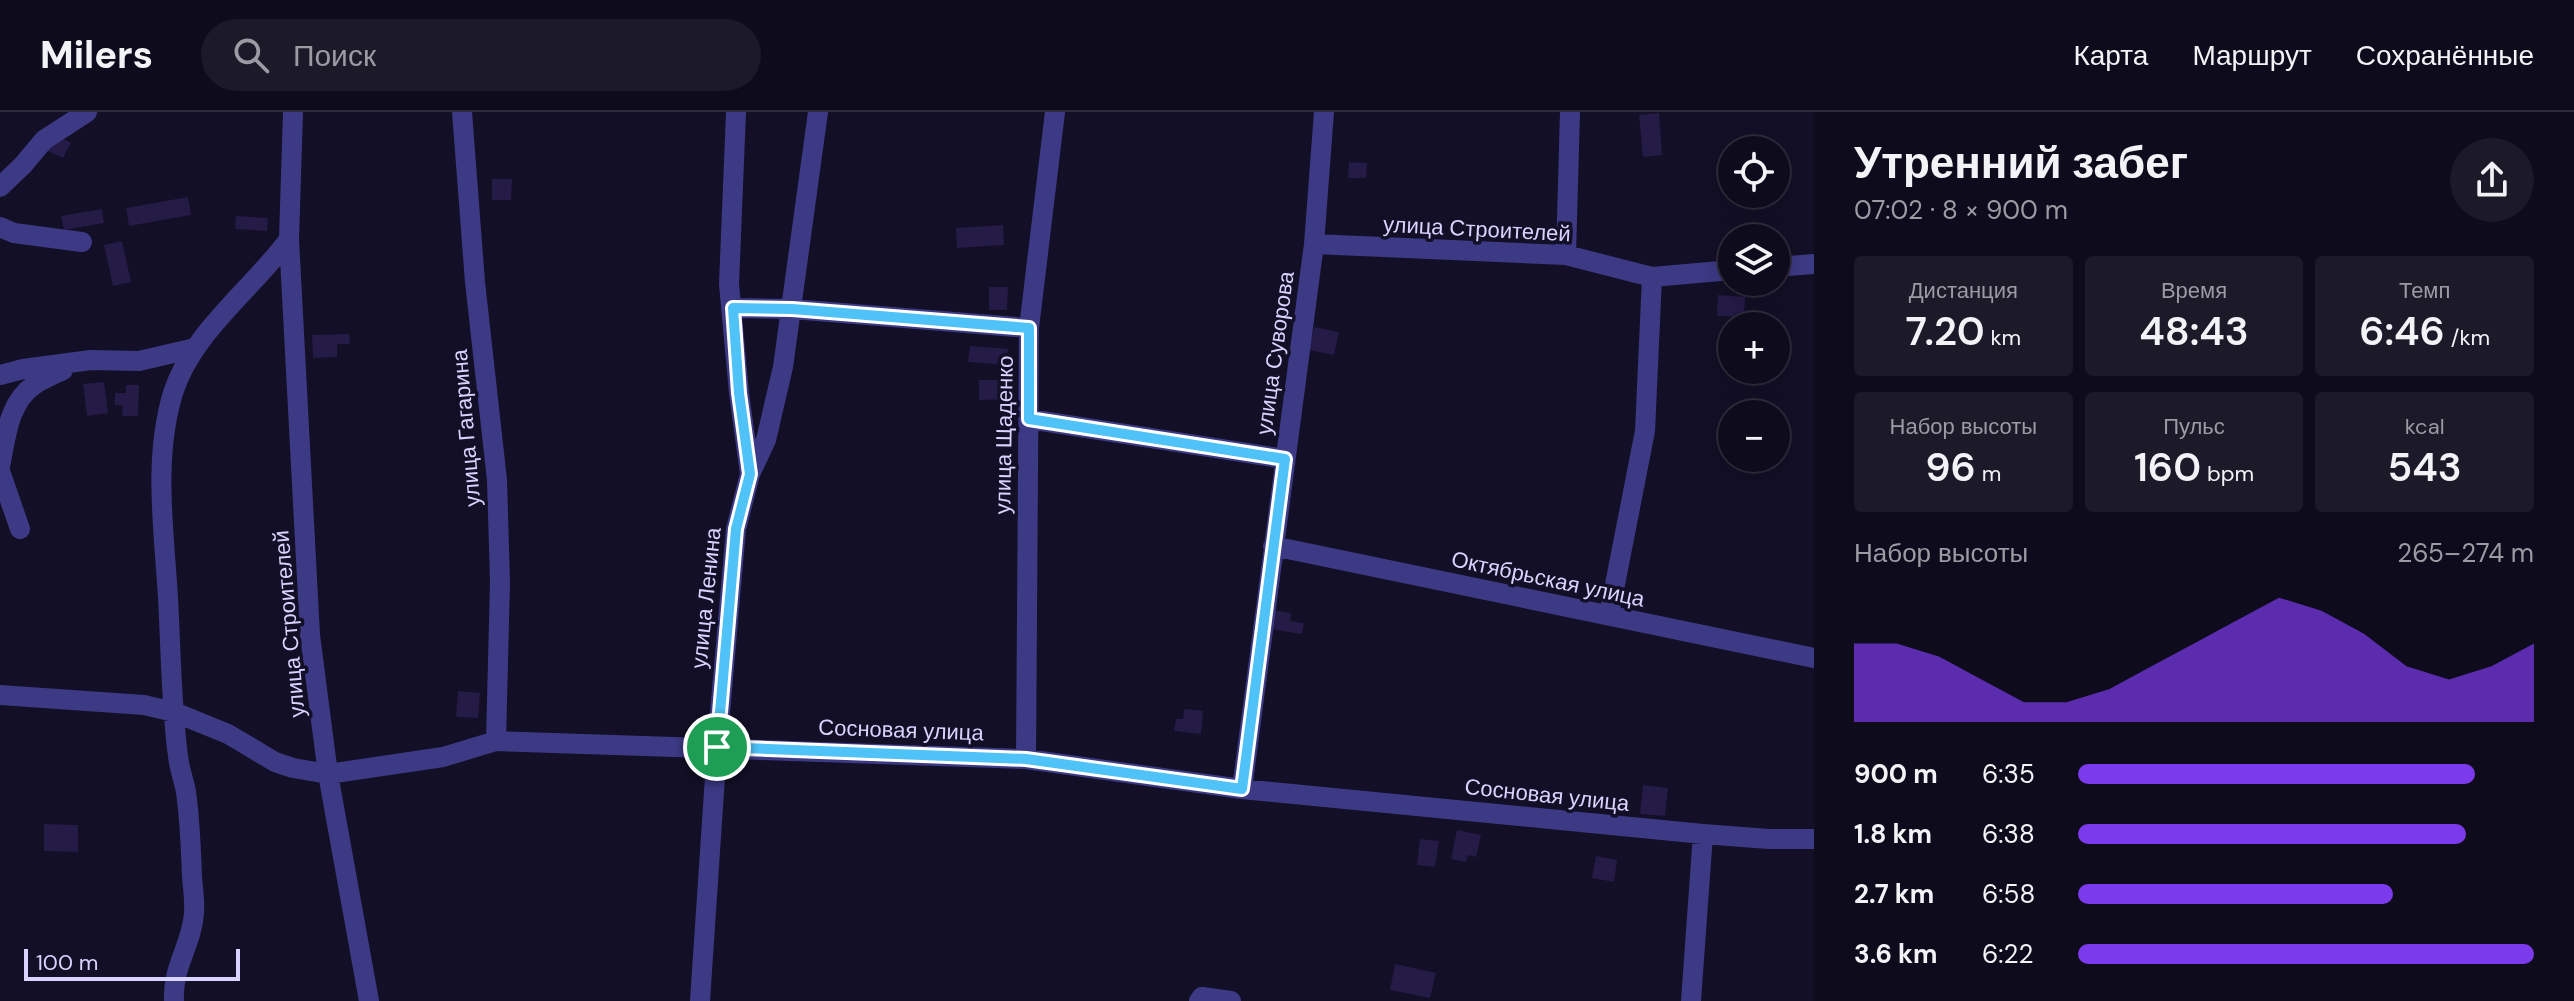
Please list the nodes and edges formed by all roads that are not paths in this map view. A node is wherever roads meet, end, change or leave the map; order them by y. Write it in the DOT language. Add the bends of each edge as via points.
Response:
graph roads {
  1 [pos="87,112"];
  2 [pos="293,112"];
  3 [pos="462,112"];
  4 [pos="736,112"];
  5 [pos="818,112"];
  6 [pos="1055,112"];
  7 [pos="1324,112"];
  8 [pos="1570,112"];
  9 [pos="0,187"];
  10 [pos="0,227"];
  11 [pos="289,239"];
  12 [pos="82,242"];
  13 [pos="1314,244"];
  14 [pos="1566,255"];
  15 [pos="1814,264"];
  16 [pos="1790,266"];
  17 [pos="1718,271"];
  18 [pos="1652,277"];
  19 [pos="733,308"];
  20 [pos="792,309"];
  21 [pos="1029,328"];
  22 [pos="195,348"];
  23 [pos="77,363"];
  24 [pos="0,375"];
  25 [pos="1029,419"];
  26 [pos="1285,459"];
  27 [pos="0,469"];
  28 [pos="750,474"];
  29 [pos="20,529"];
  30 [pos="1273,546"];
  31 [pos="1609,615"];
  32 [pos="1814,658"];
  33 [pos="0,695"];
  34 [pos="174,712"];
  35 [pos="496,741"];
  36 [pos="717,747"];
  37 [pos="1026,759"];
  38 [pos="328,774"];
  39 [pos="1242,789"];
  40 [pos="1703,834"];
  41 [pos="1814,839"];
  42 [pos="174,1001"];
  43 [pos="369,1001"];
  44 [pos="700,1001"];
  45 [pos="1199,1001"];
  46 [pos="1231,1001"];
  47 [pos="1691,1001"];
  1 -- 9 [label="street" via="44,140"];
  2 -- 11 [label="street, улица Строителей"];
  3 -- 35 [label="street, улица Гагарина" via="497,480"];
  4 -- 19 [label="street" via="729,257"];
  5 -- 20 [label="street, улица Ленина"];
  6 -- 21 [label="street, улица Щаденко"];
  7 -- 13 [label="street, улица Суворова"];
  8 -- 14 [label="street"];
  10 -- 12 [label="street"];
  11 -- 22 [label="street"];
  11 -- 38 [label="street, улица Строителей" via="310,635"];
  13 -- 14 [label="street, улица Строителей"];
  13 -- 26 [label="street, улица Суворова"];
  14 -- 18 [label="street, улица Строителей"];
  15 -- 16 [label="street"];
  17 -- 18 [label="street, улица Строителей"];
  18 -- 31 [label="street" via="1645,431"];
  19 -- 20 [label="street"];
  19 -- 28 [label="street"];
  20 -- 21 [label="street"];
  20 -- 28 [label="street, улица Ленина" via="773,415"];
  21 -- 25 [label="street, улица Щаденко"];
  22 -- 23 [label="street" via="139,361"];
  22 -- 34 [label="street" via="173,392 162,444"];
  23 -- 24 [label="street"];
  23 -- 27 [label="street" via="33,385 20,398"];
  25 -- 26 [label="street"];
  25 -- 37 [label="street, улица Щаденко"];
  26 -- 30 [label="street, улица Суворова"];
  27 -- 29 [label="street"];
  28 -- 36 [label="street, улица Ленина" via="736,529"];
  30 -- 31 [label="street, Октябрьская улица"];
  30 -- 39 [label="street, улица Суворова"];
  31 -- 32 [label="street, Октябрьская улица"];
  33 -- 34 [label="street, Сосновая улица" via="144,705"];
  34 -- 38 [label="street, Сосновая улица" via="228,734 275,762"];
  34 -- 42 [label="street" via="194,914 175,974"];
  35 -- 36 [label="street, Сосновая улица"];
  35 -- 38 [label="street, Сосновая улица" via="443,757"];
  36 -- 37 [label="street, Сосновая улица"];
  36 -- 44 [label="street, улица Ленина"];
  37 -- 39 [label="street, Сосновая улица"];
  38 -- 43 [label="street, улица Строителей"];
  39 -- 40 [label="street, Сосновая улица"];
  40 -- 41 [label="street, Сосновая улица"];
  40 -- 47 [label="street"];
  45 -- 46 [label="street"];
}
